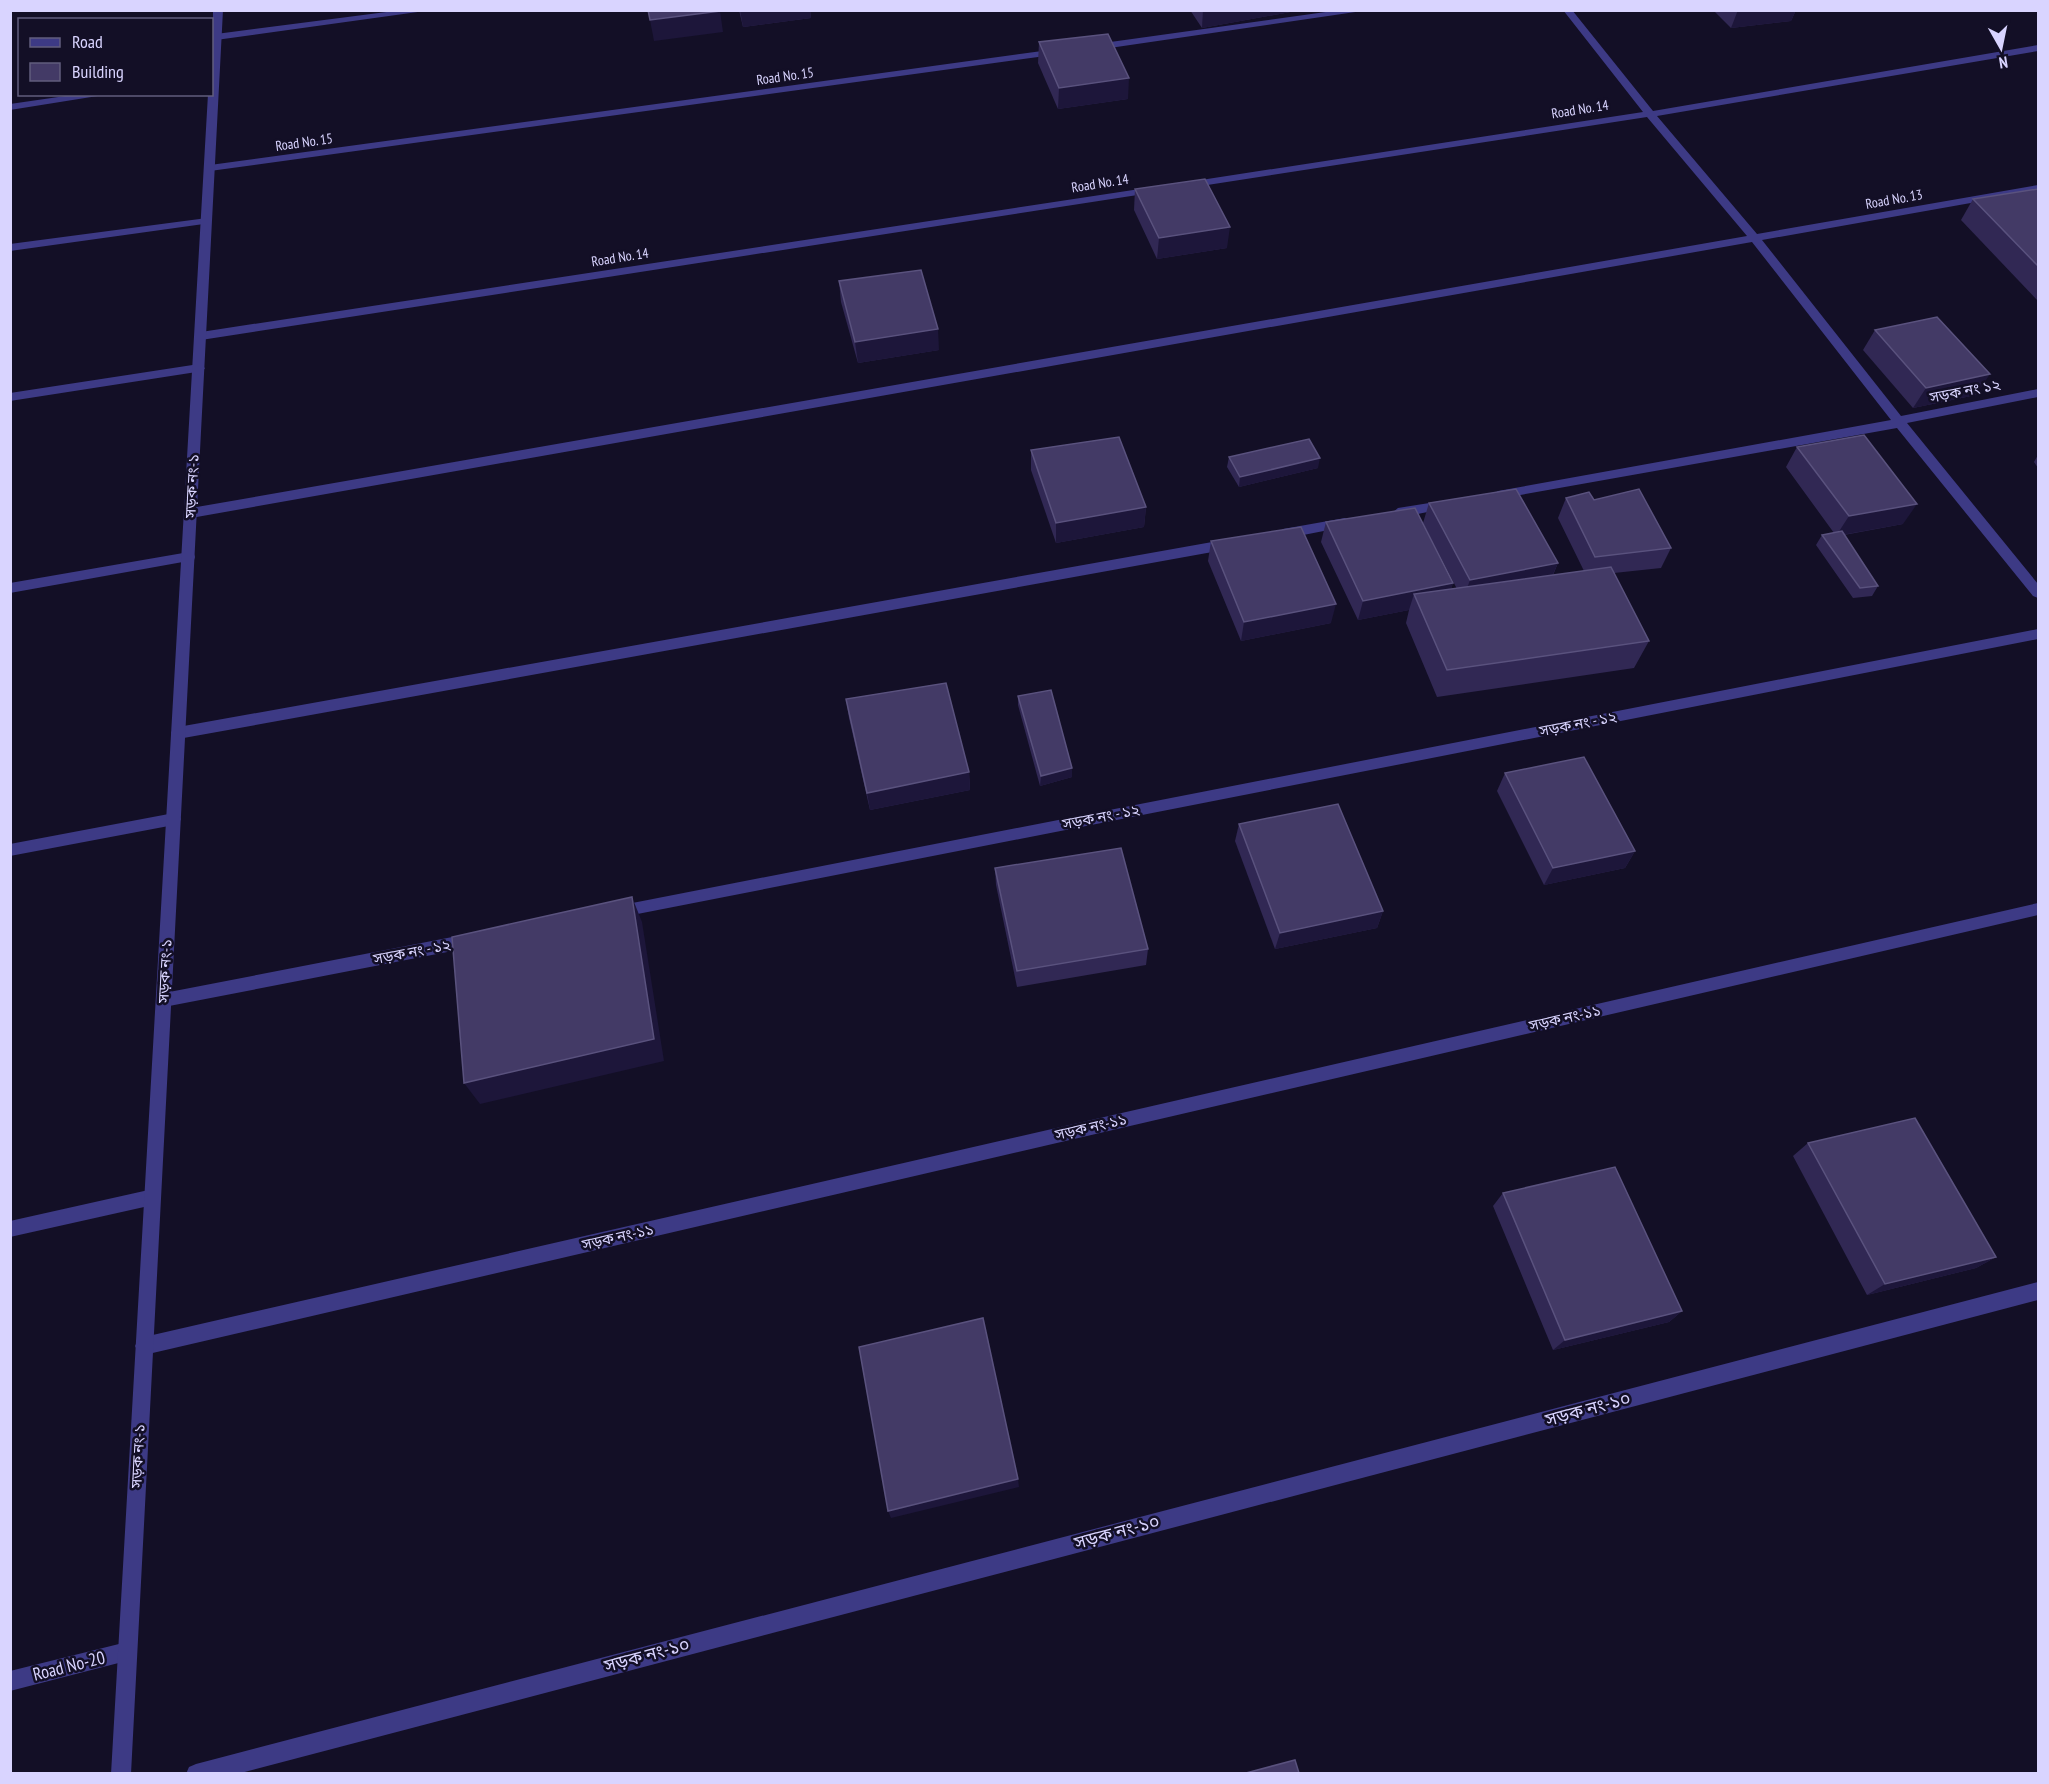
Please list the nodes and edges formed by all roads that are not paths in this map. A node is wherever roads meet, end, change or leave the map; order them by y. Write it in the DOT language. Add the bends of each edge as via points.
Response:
graph roads {
  1 [pos="218,10"];
  2 [pos="428,10"];
  3 [pos="1365,10"];
  4 [pos="1567,10"];
  5 [pos="216,37"];
  6 [pos="2038,48"];
  7 [pos="1082,49"];
  8 [pos="1070,51"];
  9 [pos="213,81"];
  10 [pos="90,96"];
  11 [pos="212,96"];
  12 [pos="10,107"];
  13 [pos="1650,114"];
  14 [pos="210,168"];
  15 [pos="2038,188"];
  16 [pos="207,221"];
  17 [pos="1755,238"];
  18 [pos="10,248"];
  19 [pos="201,336"];
  20 [pos="199,368"];
  21 [pos="2038,393"];
  22 [pos="10,397"];
  23 [pos="1900,422"];
  24 [pos="1487,497"];
  25 [pos="1464,501"];
  26 [pos="191,513"];
  27 [pos="1381,516"];
  28 [pos="1358,521"];
  29 [pos="1275,536"];
  30 [pos="1240,542"];
  31 [pos="189,557"];
  32 [pos="10,588"];
  33 [pos="2038,593"];
  34 [pos="2038,634"];
  35 [pos="178,733"];
  36 [pos="174,819"];
  37 [pos="10,850"];
  38 [pos="2038,909"];
  39 [pos="597,916"];
  40 [pos="492,936"];
  41 [pos="164,1000"];
  42 [pos="153,1197"];
  43 [pos="10,1229"];
  44 [pos="2038,1291"];
  45 [pos="144,1346"];
  46 [pos="128,1652"];
  47 [pos="10,1681"];
  48 [pos="121,1773"];
  49 [pos="196,1773"];
  1 -- 5 [label="street, সড়ক নং-১"];
  2 -- 5 [label="street"];
  3 -- 7 [label="street"];
  4 -- 13 [label="street"];
  5 -- 9 [label="street, সড়ক নং-১"];
  6 -- 13 [label="street, Road No. 14"];
  8 -- 14 [label="street, Road No. 15"];
  10 -- 12 [label="street"];
  11 -- 14 [label="street, সড়ক নং-১"];
  13 -- 17 [label="street"];
  13 -- 19 [label="street, Road No. 14"];
  14 -- 16 [label="street, সড়ক নং-১"];
  15 -- 17 [label="street, Road No. 13"];
  16 -- 18 [label="street"];
  16 -- 19 [label="street, সড়ক নং-১"];
  17 -- 23 [label="street"];
  17 -- 26 [label="street, Road No. 13"];
  19 -- 20 [label="street, সড়ক নং-১"];
  20 -- 22 [label="street"];
  20 -- 26 [label="street, সড়ক নং-১"];
  21 -- 23 [label="street, সড়ক নং ১২"];
  23 -- 24 [label="street, সড়ক নং ১২"];
  23 -- 33 [label="street"];
  25 -- 27 [label="street"];
  26 -- 31 [label="street, সড়ক নং-১"];
  28 -- 29 [label="street"];
  30 -- 35 [label="street"];
  31 -- 32 [label="street"];
  31 -- 35 [label="street, সড়ক নং-১"];
  34 -- 39 [label="street, সড়ক নং - ১২"];
  35 -- 36 [label="street, সড়ক নং-১"];
  36 -- 37 [label="street"];
  36 -- 41 [label="street, সড়ক নং-১"];
  38 -- 45 [label="street, সড়ক নং-১১"];
  40 -- 41 [label="street, সড়ক নং - ১২"];
  41 -- 42 [label="street, সড়ক নং-১"];
  42 -- 43 [label="street"];
  42 -- 45 [label="street, সড়ক নং-১"];
  44 -- 49 [label="street, সড়ক নং-১০"];
  45 -- 46 [label="street, সড়ক নং-১"];
  46 -- 47 [label="street, Road No-20"];
  46 -- 48 [label="street, সড়ক নং-১"];
}
